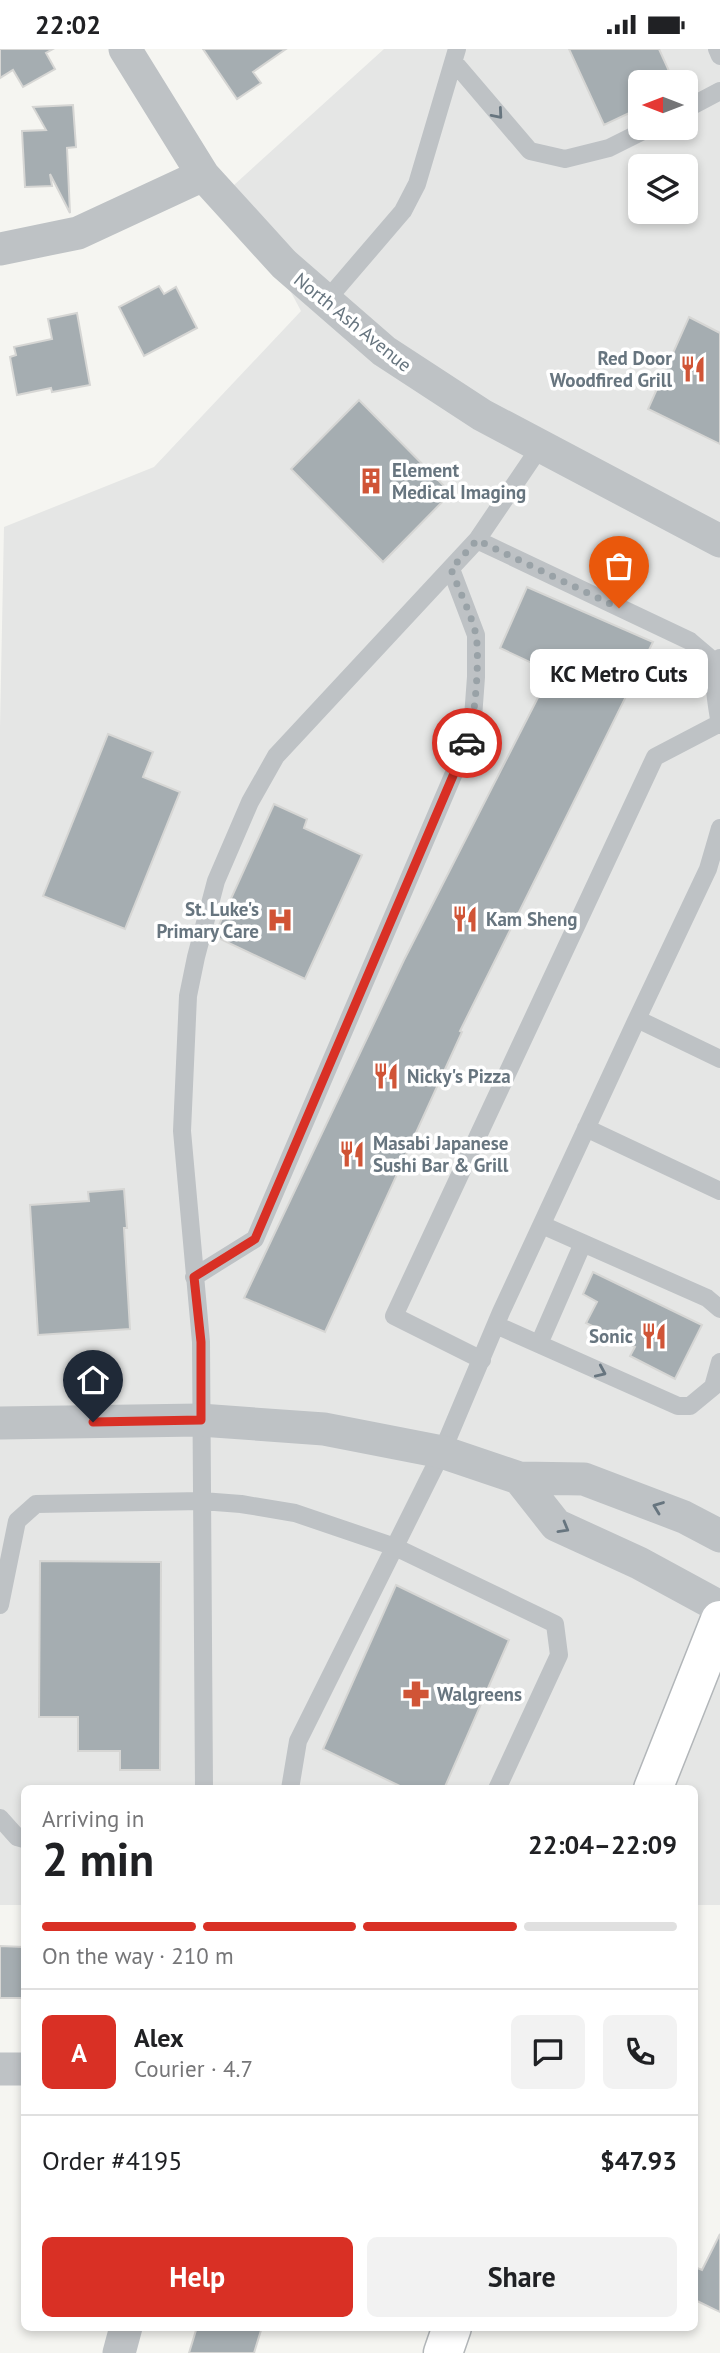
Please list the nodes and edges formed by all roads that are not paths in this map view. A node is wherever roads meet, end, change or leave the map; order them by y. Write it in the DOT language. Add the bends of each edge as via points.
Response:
graph roads {
  1 [pos="125,49"];
  2 [pos="718,49"];
  3 [pos="455,55"];
  4 [pos="720,55"];
  5 [pos="720,91"];
  6 [pos="698,103"];
  7 [pos="628,138"];
  8 [pos="203,175"];
  9 [pos="0,249"];
  10 [pos="325,302"];
  11 [pos="540,447"];
  12 [pos="477,540"];
  13 [pos="720,541"];
  14 [pos="451,569"];
  15 [pos="718,661"];
  16 [pos="720,724"];
  17 [pos="720,828"];
  18 [pos="637,1019"];
  19 [pos="720,1059"];
  20 [pos="586,1128"];
  21 [pos="720,1191"];
  22 [pos="542,1225"];
  23 [pos="583,1243"];
  24 [pos="194,1277"];
  25 [pos="720,1310"];
  26 [pos="496,1325"];
  27 [pos="539,1344"];
  28 [pos="482,1360"];
  29 [pos="720,1361"];
  30 [pos="201,1420"];
  31 [pos="0,1423"];
  32 [pos="442,1452"];
  33 [pos="519,1478"];
  34 [pos="202,1501"];
  35 [pos="720,1536"];
  36 [pos="395,1547"];
  37 [pos="0,1605"];
  38 [pos="720,1607"];
  39 [pos="720,1620"];
  40 [pos="204,1785"];
  41 [pos="291,1785"];
  42 [pos="499,1785"];
  43 [pos="655,1785"];
  44 [pos="0,1818"];
  45 [pos="21,1838"];
  46 [pos="0,2069"];
  47 [pos="21,2069"];
  48 [pos="125,2331"];
  49 [pos="451,2331"];
  50 [pos="118,2353"];
  51 [pos="443,2353"];
  1 -- 8 [label="street, North Ash Avenue"];
  2 -- 4 [label="lane"];
  3 -- 7 [label="lane, one-way" via="530,151 565,159"];
  3 -- 10 [label="lane" via="417,184 402,211"];
  5 -- 6 [label="lane"];
  8 -- 9 [label="street" via="78,233"];
  8 -- 10 [label="street, North Ash Avenue"];
  10 -- 11 [label="street, North Ash Avenue" via="434,385"];
  11 -- 12 [label="lane"];
  11 -- 13 [label="street, North Ash Avenue"];
  12 -- 14 [label="lane"];
  12 -- 15 [label="lane" via="690,641"];
  14 -- 24 [label="lane" via="476,635 472,731 255,1239"];
  14 -- 24 [label="lane" via="276,756 250,802 216,881 188,996 181,1131"];
  15 -- 16 [label="lane" via="715,693"];
  16 -- 28 [label="lane" via="655,757 394,1316"];
  17 -- 18 [label="lane" via="708,869"];
  18 -- 19 [label="lane"];
  18 -- 20 [label="lane"];
  20 -- 21 [label="lane"];
  20 -- 22 [label="lane"];
  22 -- 23 [label="lane"];
  22 -- 26 [label="lane"];
  23 -- 25 [label="lane" via="707,1298"];
  23 -- 27 [label="lane"];
  24 -- 30 [label="lane" via="201,1342"];
  26 -- 27 [label="lane"];
  26 -- 28 [label="lane"];
  27 -- 29 [label="lane, one-way" via="678,1406 690,1406 713,1387"];
  28 -- 32 [label="lane"];
  30 -- 31 [label="street"];
  30 -- 32 [label="street" via="324,1429"];
  30 -- 34 [label="lane"];
  32 -- 33 [label="street"];
  32 -- 36 [label="lane"];
  35 -- 33 [label="street, one-way" via="684,1517 584,1479"];
  33 -- 38 [label="street, one-way" via="556,1525"];
  34 -- 36 [label="lane" via="295,1513"];
  34 -- 37 [label="lane" via="36,1504 18,1521"];
  34 -- 40 [label="lane"];
  36 -- 41 [label="lane" via="298,1741"];
  36 -- 42 [label="lane" via="555,1624 559,1655"];
  39 -- 43 [label="main road"];
  44 -- 45 [label="lane"];
  46 -- 47 [label="street"];
  48 -- 50 [label="street"];
  49 -- 51 [label="main road"];
}
